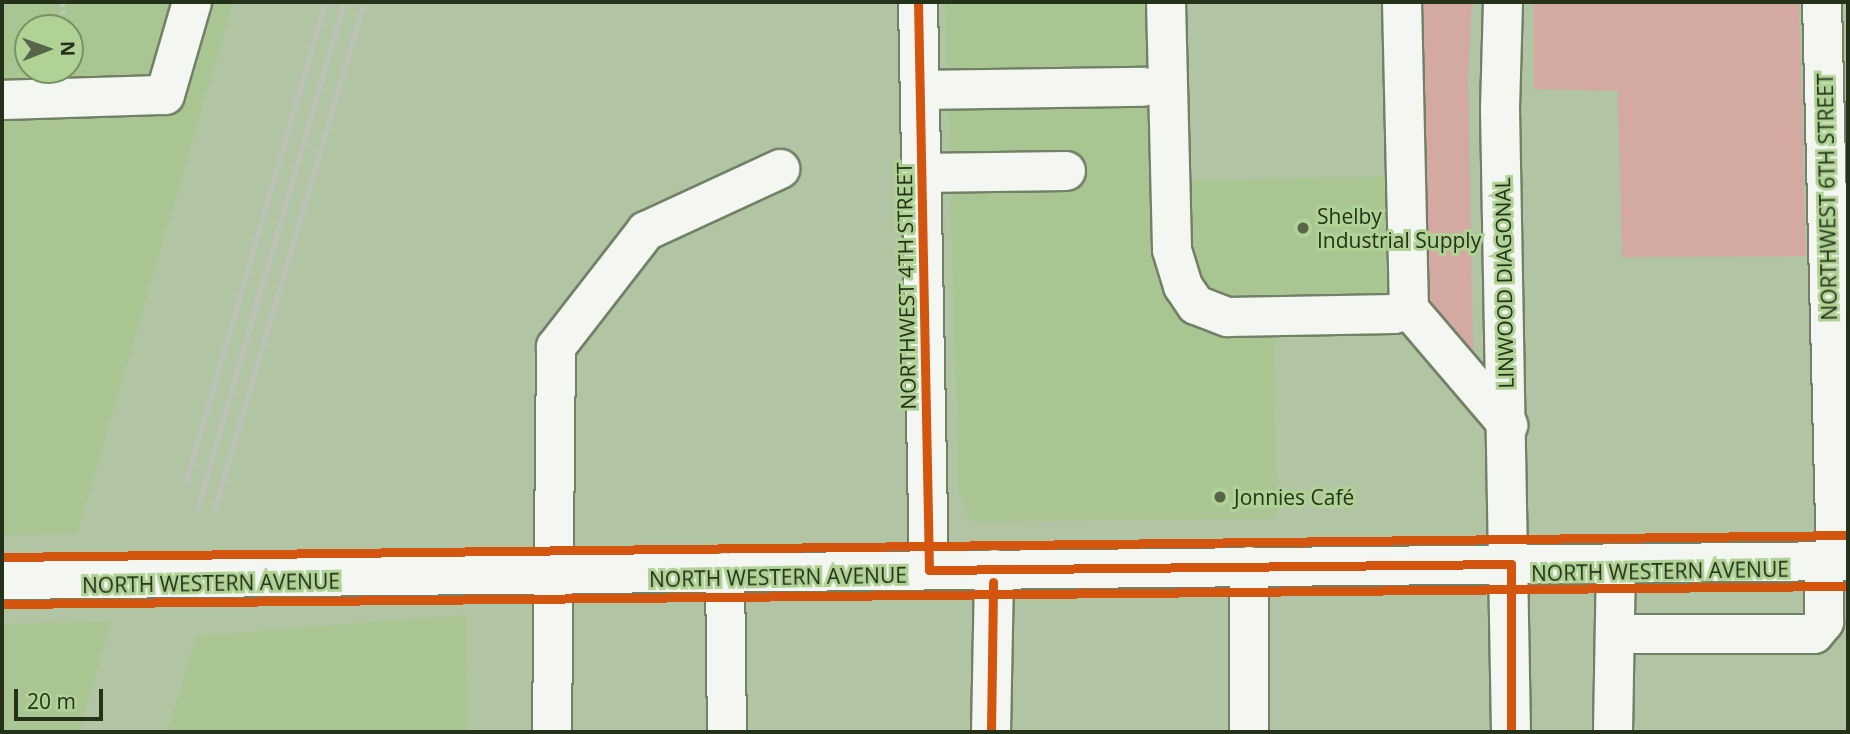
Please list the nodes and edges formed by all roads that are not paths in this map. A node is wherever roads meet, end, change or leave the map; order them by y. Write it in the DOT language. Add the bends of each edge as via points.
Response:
graph roads {
  1 [pos="192,2"];
  2 [pos="918,2"];
  3 [pos="1166,2"];
  4 [pos="1402,2"];
  5 [pos="1503,2"];
  6 [pos="1822,2"];
  7 [pos="1143,87"];
  8 [pos="920,90"];
  9 [pos="2,100"];
  10 [pos="780,169"];
  11 [pos="1066,171"];
  12 [pos="921,173"];
  13 [pos="1408,302"];
  14 [pos="1508,425"];
  15 [pos="1836,561"];
  16 [pos="1616,563"];
  17 [pos="1511,564"];
  18 [pos="1249,566"];
  19 [pos="994,569"];
  20 [pos="929,570"];
  21 [pos="725,572"];
  22 [pos="552,574"];
  23 [pos="2,580"];
  24 [pos="1615,634"];
  25 [pos="552,732"];
  26 [pos="727,732"];
  27 [pos="991,732"];
  28 [pos="1249,732"];
  29 [pos="1511,732"];
  30 [pos="1613,732"];
  1 -- 9 [label="main road" via="165,95"];
  2 -- 8 [label="main road, NORTHWEST 4TH STREET"];
  3 -- 13 [label="main road" via="1172,250 1183,286 1196,306 1228,317 1394,314"];
  4 -- 13 [label="main road"];
  5 -- 14 [label="main road, LINWOOD DIAGONAL" via="1500,108"];
  6 -- 15 [label="main road, NORTHWEST 6TH STREET"];
  7 -- 8 [label="main road"];
  8 -- 12 [label="main road, NORTHWEST 4TH STREET"];
  10 -- 22 [label="main road" via="646,231 556,347"];
  11 -- 12 [label="main road"];
  12 -- 20 [label="main road, NORTHWEST 4TH STREET"];
  13 -- 14 [label="main road"];
  14 -- 17 [label="main road, LINWOOD DIAGONAL"];
  15 -- 16 [label="main road, NORTH WESTERN AVENUE"];
  15 -- 24 [label="main road, NORTHWEST 6TH STREET" via="1824,622 1814,635"];
  16 -- 17 [label="main road, NORTH WESTERN AVENUE"];
  16 -- 24 [label="main road"];
  17 -- 18 [label="main road, NORTH WESTERN AVENUE"];
  17 -- 29 [label="main road, LINWOOD DIAGONAL"];
  18 -- 19 [label="main road, NORTH WESTERN AVENUE"];
  18 -- 28 [label="main road"];
  19 -- 20 [label="main road, NORTH WESTERN AVENUE"];
  19 -- 27 [label="main road"];
  20 -- 21 [label="main road, NORTH WESTERN AVENUE"];
  21 -- 22 [label="main road, NORTH WESTERN AVENUE"];
  21 -- 26 [label="main road"];
  22 -- 23 [label="main road, NORTH WESTERN AVENUE"];
  22 -- 25 [label="main road"];
  24 -- 30 [label="main road"];
}
